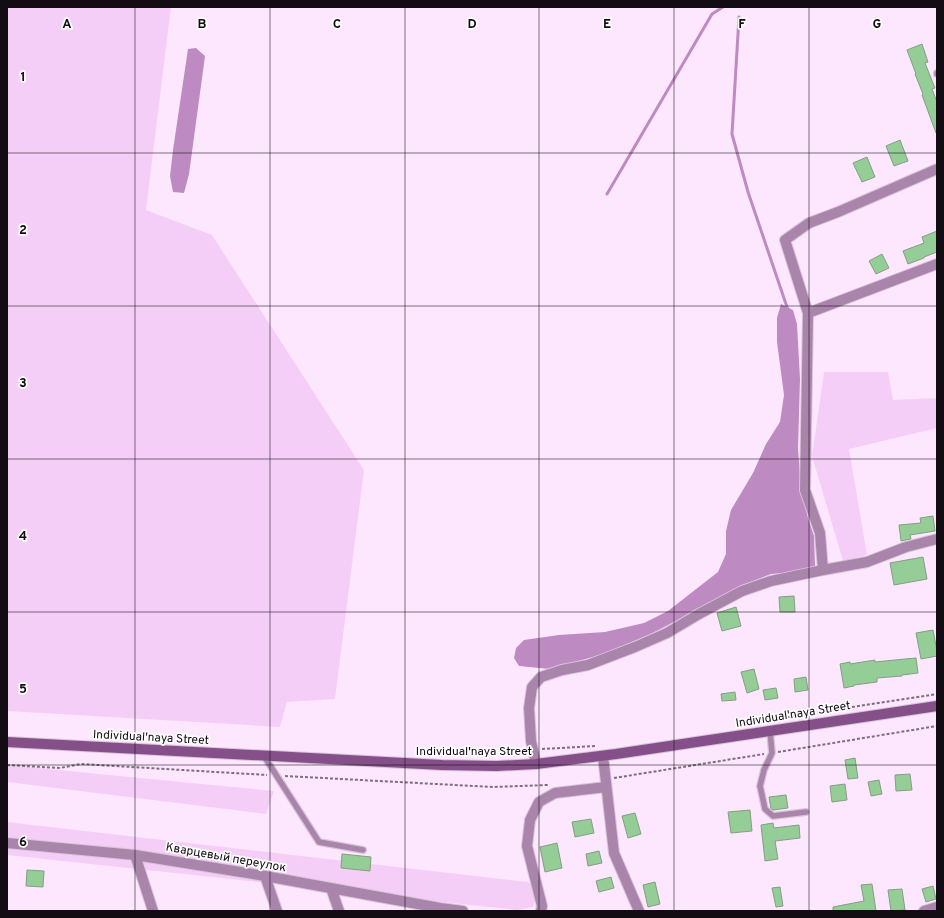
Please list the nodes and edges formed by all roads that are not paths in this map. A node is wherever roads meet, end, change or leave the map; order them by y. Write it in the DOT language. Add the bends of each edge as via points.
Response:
graph roads {
  1 [pos="937,169"];
  2 [pos="937,264"];
  3 [pos="808,313"];
  4 [pos="937,539"];
  5 [pos="823,570"];
  6 [pos="937,706"];
  7 [pos="770,731"];
  8 [pos="7,742"];
  9 [pos="264,756"];
  10 [pos="603,756"];
  11 [pos="536,764"];
  12 [pos="606,787"];
  13 [pos="806,812"];
  14 [pos="7,843"];
  15 [pos="363,850"];
  16 [pos="135,855"];
  17 [pos="265,876"];
  18 [pos="331,888"];
  19 [pos="937,907"];
  20 [pos="440,909"];
  21 [pos="153,911"];
  22 [pos="277,911"];
  23 [pos="339,911"];
  24 [pos="463,911"];
  25 [pos="541,911"];
  26 [pos="639,911"];
  27 [pos="924,911"];
  1 -- 3 [label="street" via="809,223 785,240"];
  2 -- 3 [label="street"];
  3 -- 5 [label="street" via="805,490 820,533"];
  4 -- 5 [label="street" via="906,547 867,562"];
  5 -- 11 [label="street" via="772,581 742,591 667,633 635,647 588,665 541,677 532,687 529,708 531,741"];
  6 -- 7 [label="main road, Individual'naya Street"];
  7 -- 10 [label="main road, Individual'naya Street"];
  7 -- 13 [label="lane" via="772,752 760,786 765,809 773,816"];
  8 -- 9 [label="main road, Individual'naya Street"];
  9 -- 11 [label="main road, Individual'naya Street" via="442,765"];
  9 -- 15 [label="lane" via="319,842"];
  10 -- 11 [label="main road, Individual'naya Street"];
  10 -- 12 [label="street"];
  12 -- 25 [label="street" via="555,793 539,802 530,820 527,846 542,906"];
  12 -- 26 [label="street" via="614,853"];
  14 -- 16 [label="street, Кварцевый переулок"];
  16 -- 17 [label="street, Кварцевый переулок"];
  16 -- 21 [label="street"];
  17 -- 18 [label="street, Кварцевый переулок"];
  17 -- 22 [label="street"];
  18 -- 20 [label="street, Кварцевый переулок"];
  18 -- 23 [label="street"];
  19 -- 27 [label="street"];
  20 -- 24 [label="street, Кварцевый переулок"];
}
